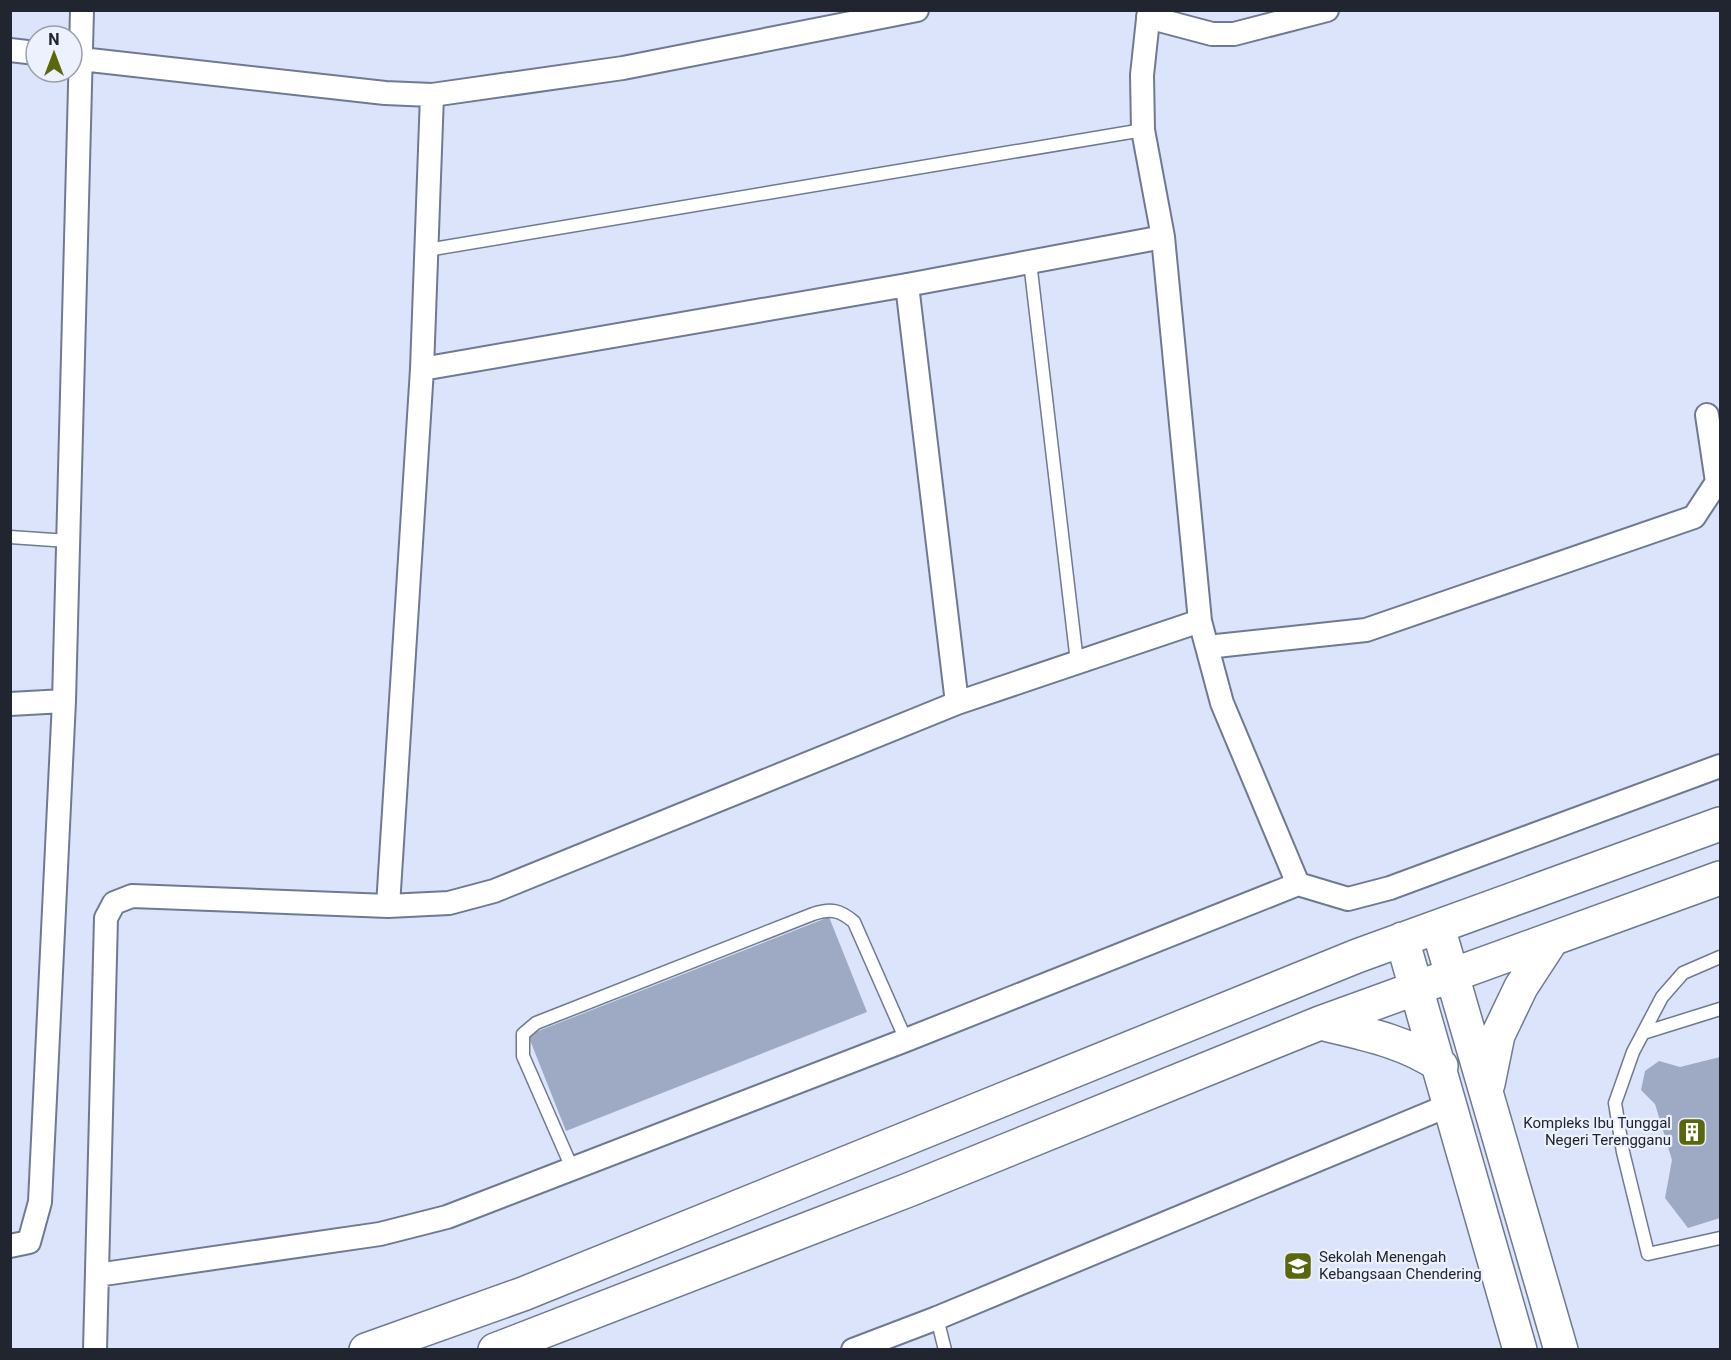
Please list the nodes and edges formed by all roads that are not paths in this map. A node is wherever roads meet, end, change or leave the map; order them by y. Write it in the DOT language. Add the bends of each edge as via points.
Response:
graph roads {
  1 [pos="917,10"];
  2 [pos="1327,10"];
  3 [pos="1149,14"];
  4 [pos="84,60"];
  5 [pos="76,84"];
  6 [pos="432,95"];
  7 [pos="1143,130"];
  8 [pos="1163,237"];
  9 [pos="427,250"];
  10 [pos="1030,262"];
  11 [pos="907,285"];
  12 [pos="422,369"];
  13 [pos="1707,415"];
  14 [pos="10,537"];
  15 [pos="68,541"];
  16 [pos="1200,621"];
  17 [pos="1207,647"];
  18 [pos="1077,662"];
  19 [pos="64,701"];
  20 [pos="10,704"];
  21 [pos="957,704"];
  22 [pos="1720,766"];
  23 [pos="1720,824"];
  24 [pos="1720,878"];
  25 [pos="1298,884"];
  26 [pos="388,906"];
  27 [pos="1438,927"];
  28 [pos="1402,939"];
  29 [pos="1551,941"];
  30 [pos="1720,957"];
  31 [pos="1454,975"];
  32 [pos="1418,988"];
  33 [pos="1720,1009"];
  34 [pos="1320,1023"];
  35 [pos="1643,1033"];
  36 [pos="906,1040"];
  37 [pos="1441,1066"];
  38 [pos="1487,1089"];
  39 [pos="1452,1104"];
  40 [pos="572,1168"];
  41 [pos="1720,1238"];
  42 [pos="10,1246"];
  43 [pos="97,1275"];
  44 [pos="937,1318"];
  45 [pos="95,1350"];
  46 [pos="366,1350"];
  47 [pos="495,1350"];
  48 [pos="853,1350"];
  49 [pos="945,1350"];
  50 [pos="1520,1350"];
  51 [pos="1561,1350"];
  1 -- 6 [label="street" via="622,68"];
  2 -- 3 [label="street" via="1234,34 1212,34"];
  3 -- 7 [label="street" via="1142,75"];
  4 -- 6 [label="street"];
  5 -- 15 [label="street"];
  6 -- 9 [label="street"];
  7 -- 8 [label="street"];
  7 -- 9 [label="lane"];
  8 -- 10 [label="street"];
  8 -- 16 [label="street"];
  9 -- 12 [label="street"];
  10 -- 11 [label="street"];
  10 -- 18 [label="lane"];
  11 -- 12 [label="street"];
  11 -- 21 [label="street"];
  12 -- 26 [label="street"];
  13 -- 17 [label="street" via="1717,482 1694,517 1366,630"];
  14 -- 15 [label="lane"];
  15 -- 19 [label="street"];
  16 -- 17 [label="street"];
  16 -- 18 [label="street"];
  17 -- 25 [label="street" via="1222,704"];
  18 -- 21 [label="street"];
  19 -- 20 [label="street"];
  19 -- 42 [label="street" via="40,1202 29,1242"];
  21 -- 26 [label="street" via="494,891 449,903"];
  22 -- 25 [label="street" via="1390,888 1348,899"];
  23 -- 27 [label="main road"];
  24 -- 29 [label="main road"];
  25 -- 36 [label="street"];
  26 -- 43 [label="street" via="132,896 114,903 106,918"];
  27 -- 28 [label="main road"];
  27 -- 31 [label="main road"];
  28 -- 32 [label="main road"];
  28 -- 46 [label="main road" via="524,1294"];
  29 -- 31 [label="main road"];
  29 -- 38 [label="main road" via="1521,987 1498,1035"];
  30 -- 35 [label="lane" via="1683,973 1662,997"];
  31 -- 32 [label="main road"];
  31 -- 38 [label="main road"];
  32 -- 34 [label="main road"];
  32 -- 37 [label="main road"];
  33 -- 35 [label="lane"];
  34 -- 37 [label="main road" via="1420,1051"];
  34 -- 47 [label="main road" via="900,1194"];
  35 -- 41 [label="lane" via="1615,1103 1648,1254"];
  36 -- 40 [label="street"];
  36 -- 40 [label="lane" via="854,922 841,911 827,909 813,914 536,1023 524,1034 524,1056"];
  37 -- 39 [label="main road"];
  38 -- 51 [label="main road"];
  39 -- 44 [label="street"];
  39 -- 50 [label="main road"];
  40 -- 43 [label="street" via="447,1217 380,1234"];
  43 -- 45 [label="street"];
  44 -- 48 [label="street"];
  44 -- 49 [label="lane"];
}
